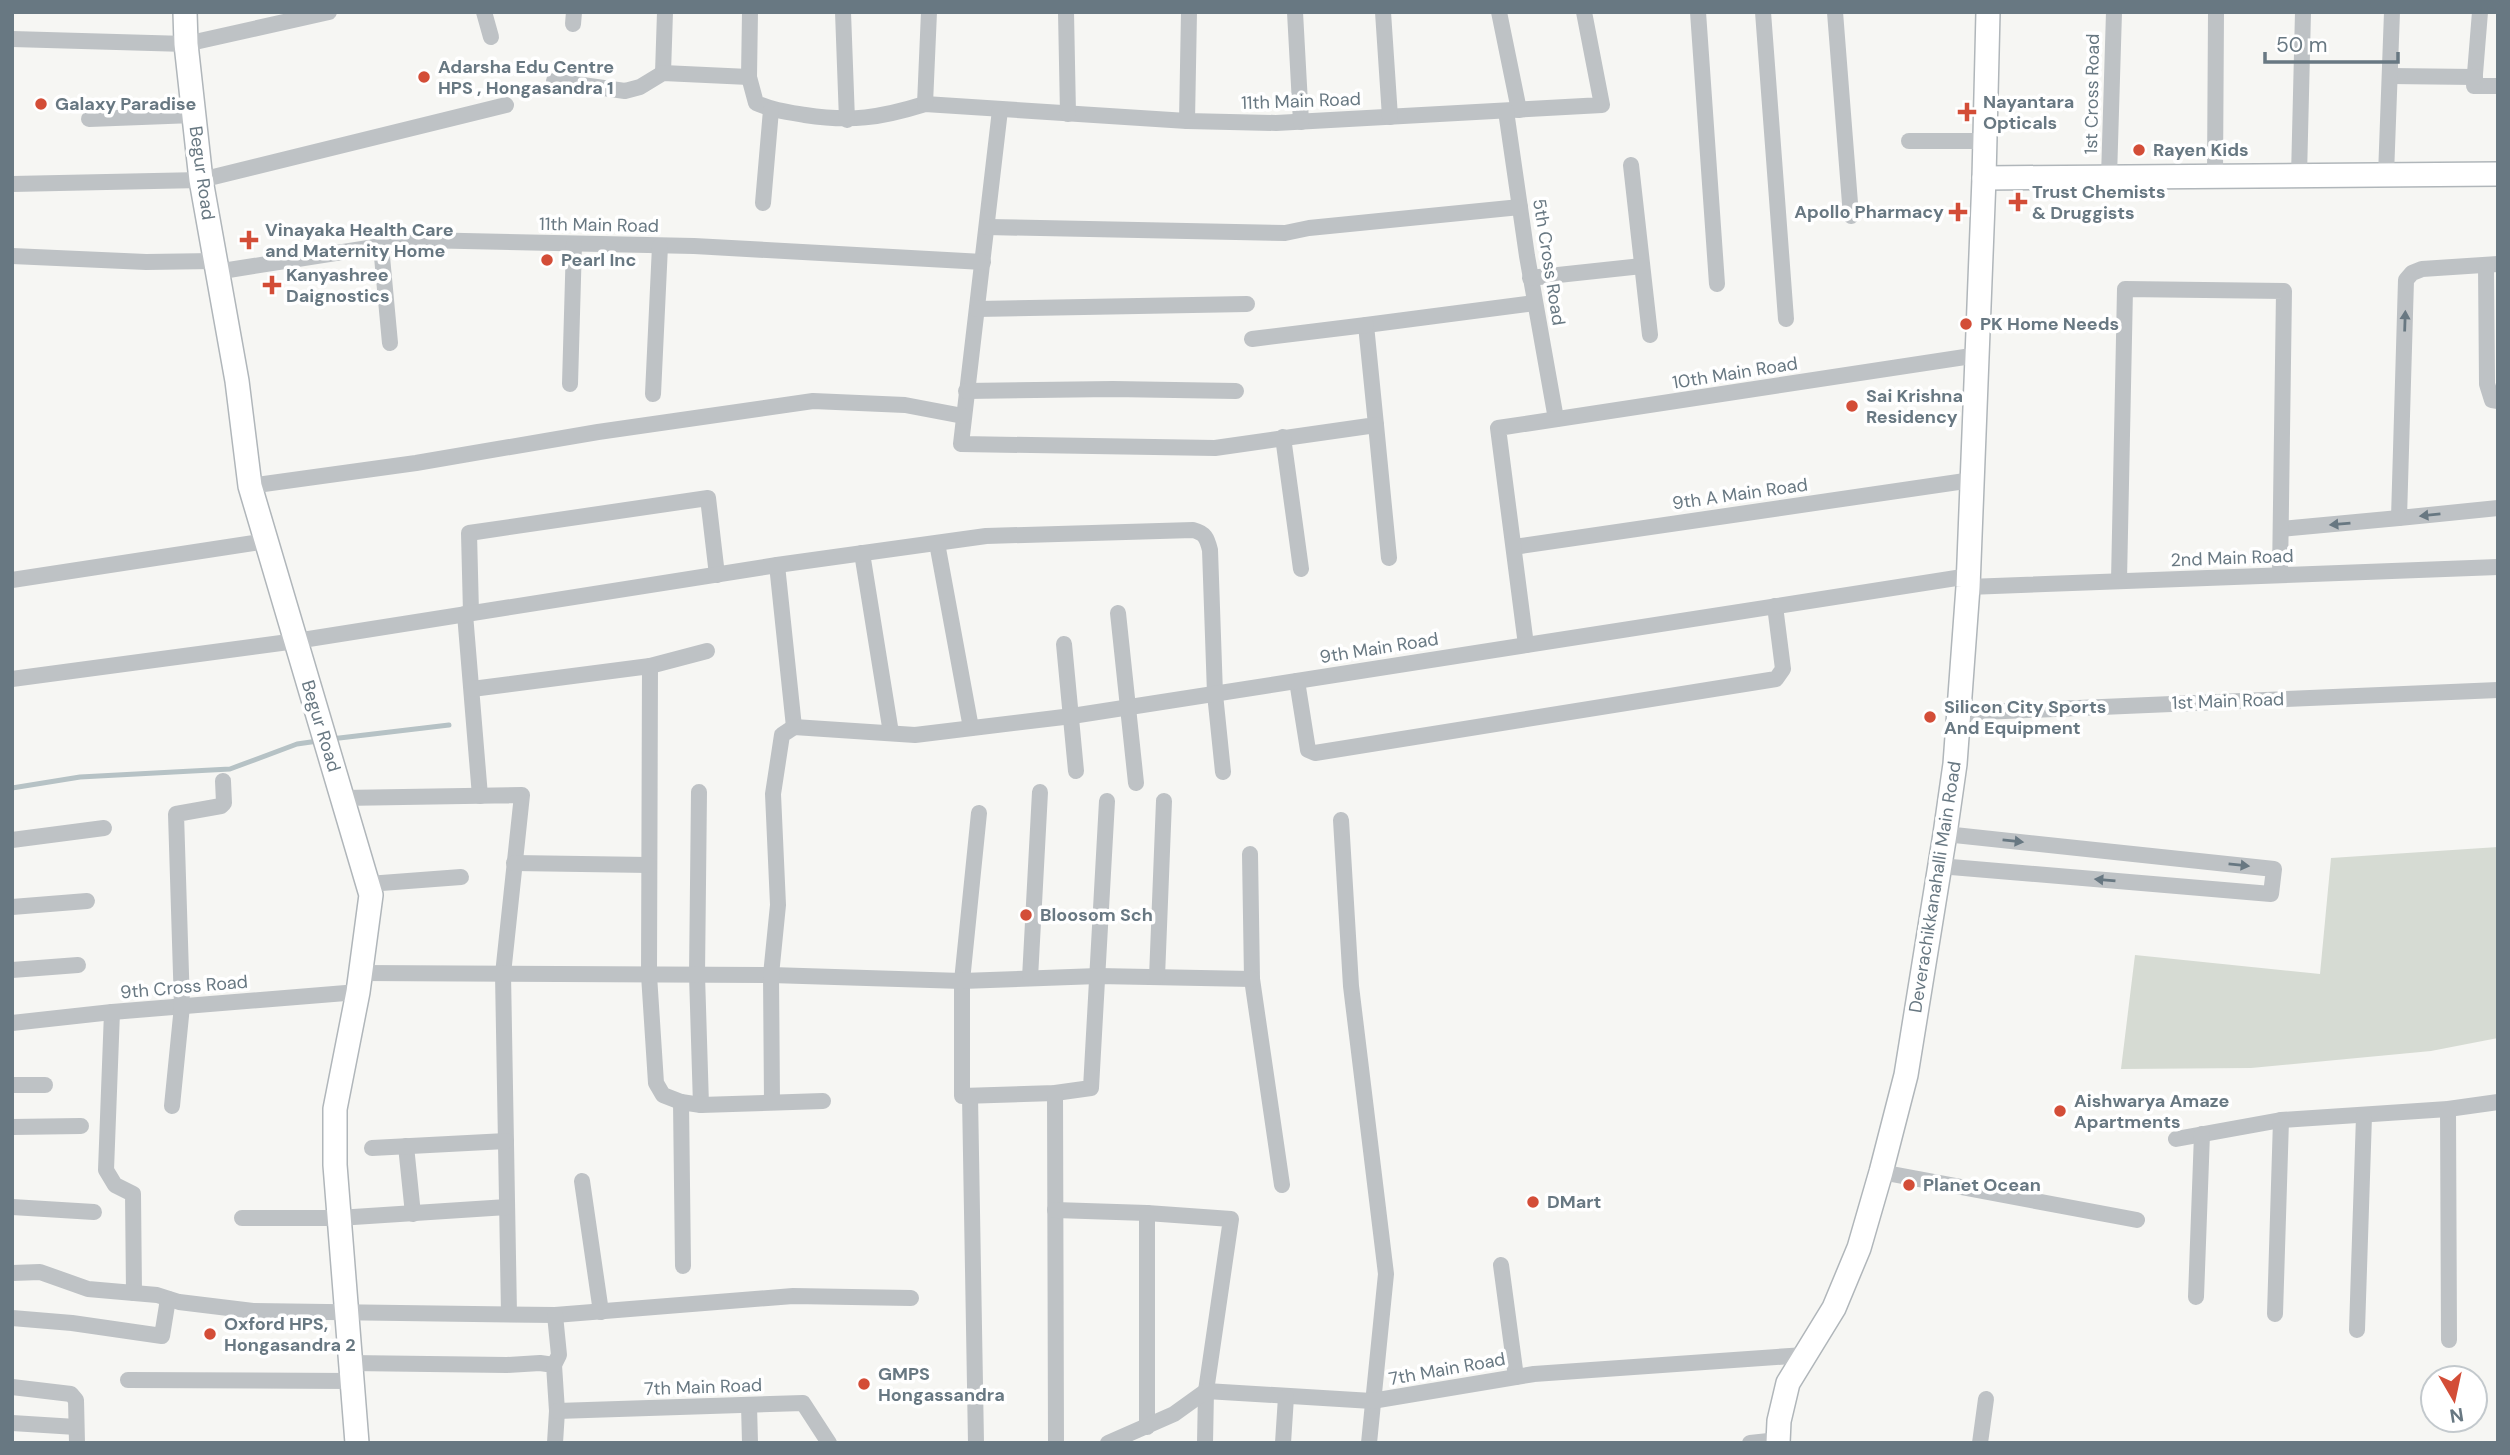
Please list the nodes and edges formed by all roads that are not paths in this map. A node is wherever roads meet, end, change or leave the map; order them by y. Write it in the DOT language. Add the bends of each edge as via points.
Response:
graph roads {
  1 [pos="185,12"];
  2 [pos="329,12"];
  3 [pos="484,12"];
  4 [pos="665,12"];
  5 [pos="750,12"];
  6 [pos="843,12"];
  7 [pos="929,12"];
  8 [pos="1066,12"];
  9 [pos="1189,12"];
  10 [pos="1295,12"];
  11 [pos="1383,12"];
  12 [pos="1499,12"];
  13 [pos="1584,12"];
  14 [pos="1698,12"];
  15 [pos="1763,12"];
  16 [pos="1835,12"];
  17 [pos="1988,12"];
  18 [pos="2114,12"];
  19 [pos="2216,12"];
  20 [pos="2303,12"];
  21 [pos="2392,12"];
  22 [pos="2480,12"];
  23 [pos="491,37"];
  24 [pos="12,39"];
  25 [pos="186,44"];
  26 [pos="663,72"];
  27 [pos="2390,76"];
  28 [pos="749,77"];
  29 [pos="2475,77"];
  30 [pos="554,81"];
  31 [pos="2498,86"];
  32 [pos="925,104"];
  33 [pos="506,105"];
  34 [pos="771,110"];
  35 [pos="1000,110"];
  36 [pos="1513,110"];
  37 [pos="1068,114"];
  38 [pos="194,115"];
  39 [pos="1390,117"];
  40 [pos="89,119"];
  41 [pos="847,120"];
  42 [pos="1187,121"];
  43 [pos="1301,122"];
  44 [pos="1909,141"];
  45 [pos="1985,141"];
  46 [pos="1631,165"];
  47 [pos="2498,174"];
  48 [pos="2386,175"];
  49 [pos="2215,176"];
  50 [pos="2299,176"];
  51 [pos="2109,177"];
  52 [pos="1984,178"];
  53 [pos="201,180"];
  54 [pos="12,184"];
  55 [pos="763,203"];
  56 [pos="1520,207"];
  57 [pos="1850,216"];
  58 [pos="987,227"];
  59 [pos="574,244"];
  60 [pos="381,246"];
  61 [pos="660,246"];
  62 [pos="12,256"];
  63 [pos="983,262"];
  64 [pos="1642,265"];
  65 [pos="2492,265"];
  66 [pos="215,267"];
  67 [pos="1530,278"];
  68 [pos="1717,284"];
  69 [pos="1535,303"];
  70 [pos="1247,304"];
  71 [pos="977,309"];
  72 [pos="1786,319"];
  73 [pos="1366,325"];
  74 [pos="1650,335"];
  75 [pos="1252,339"];
  76 [pos="390,343"];
  77 [pos="1978,355"];
  78 [pos="570,384"];
  79 [pos="966,391"];
  80 [pos="1236,391"];
  81 [pos="653,394"];
  82 [pos="2498,401"];
  83 [pos="963,416"];
  84 [pos="1556,419"];
  85 [pos="1376,425"];
  86 [pos="1283,437"];
  87 [pos="1972,480"];
  88 [pos="250,486"];
  89 [pos="2498,508"];
  90 [pos="2399,518"];
  91 [pos="2281,529"];
  92 [pos="267,541"];
  93 [pos="937,543"];
  94 [pos="1514,547"];
  95 [pos="862,553"];
  96 [pos="1389,558"];
  97 [pos="777,565"];
  98 [pos="2498,567"];
  99 [pos="1301,569"];
  100 [pos="717,575"];
  101 [pos="2280,575"];
  102 [pos="12,580"];
  103 [pos="1968,581"];
  104 [pos="2119,581"];
  105 [pos="1775,606"];
  106 [pos="1118,613"];
  107 [pos="468,614"];
  108 [pos="296,641"];
  109 [pos="1064,644"];
  110 [pos="1527,645"];
  111 [pos="707,651"];
  112 [pos="650,666"];
  113 [pos="12,679"];
  114 [pos="1297,681"];
  115 [pos="472,689"];
  116 [pos="2498,690"];
  117 [pos="1215,694"];
  118 [pos="1128,707"];
  119 [pos="1959,713"];
  120 [pos="1072,716"];
  121 [pos="794,727"];
  122 [pos="971,728"];
  123 [pos="891,733"];
  124 [pos="1076,771"];
  125 [pos="1223,772"];
  126 [pos="223,781"];
  127 [pos="1136,783"];
  128 [pos="699,792"];
  129 [pos="1040,792"];
  130 [pos="480,796"];
  131 [pos="342,798"];
  132 [pos="1107,801"];
  133 [pos="1164,801"];
  134 [pos="979,813"];
  135 [pos="1341,820"];
  136 [pos="104,828"];
  137 [pos="1945,834"];
  138 [pos="12,840"];
  139 [pos="1250,854"];
  140 [pos="514,863"];
  141 [pos="649,865"];
  142 [pos="1939,866"];
  143 [pos="461,877"];
  144 [pos="368,884"];
  145 [pos="87,901"];
  146 [pos="12,907"];
  147 [pos="78,965"];
  148 [pos="12,970"];
  149 [pos="503,974"];
  150 [pos="649,975"];
  151 [pos="697,975"];
  152 [pos="771,975"];
  153 [pos="1098,976"];
  154 [pos="1157,977"];
  155 [pos="1030,978"];
  156 [pos="1252,979"];
  157 [pos="962,981"];
  158 [pos="360,983"];
  159 [pos="182,1006"];
  160 [pos="112,1012"];
  161 [pos="12,1023"];
  162 [pos="12,1085"];
  163 [pos="45,1086"];
  164 [pos="1055,1093"];
  165 [pos="970,1096"];
  166 [pos="823,1101"];
  167 [pos="681,1102"];
  168 [pos="772,1102"];
  169 [pos="2498,1102"];
  170 [pos="701,1105"];
  171 [pos="172,1106"];
  172 [pos="2448,1109"];
  173 [pos="2364,1116"];
  174 [pos="2281,1120"];
  175 [pos="81,1126"];
  176 [pos="12,1127"];
  177 [pos="2202,1134"];
  178 [pos="2176,1139"];
  179 [pos="506,1141"];
  180 [pos="406,1146"];
  181 [pos="372,1148"];
  182 [pos="1881,1172"];
  183 [pos="582,1181"];
  184 [pos="1282,1185"];
  185 [pos="507,1207"];
  186 [pos="12,1208"];
  187 [pos="1055,1210"];
  188 [pos="94,1212"];
  189 [pos="1147,1213"];
  190 [pos="413,1214"];
  191 [pos="242,1218"];
  192 [pos="338,1219"];
  193 [pos="2137,1220"];
  194 [pos="1501,1265"];
  195 [pos="683,1266"];
  196 [pos="12,1273"];
  197 [pos="134,1293"];
  198 [pos="2196,1297"];
  199 [pos="168,1298"];
  200 [pos="911,1298"];
  201 [pos="345,1311"];
  202 [pos="601,1311"];
  203 [pos="509,1314"];
  204 [pos="2275,1314"];
  205 [pos="555,1315"];
  206 [pos="12,1318"];
  207 [pos="2357,1330"];
  208 [pos="2449,1340"];
  209 [pos="1805,1354"];
  210 [pos="554,1365"];
  211 [pos="351,1372"];
  212 [pos="1516,1377"];
  213 [pos="128,1380"];
  214 [pos="12,1387"];
  215 [pos="1206,1391"];
  216 [pos="1286,1397"];
  217 [pos="1986,1399"];
  218 [pos="1372,1401"];
  219 [pos="749,1405"];
  220 [pos="557,1411"];
  221 [pos="12,1423"];
  222 [pos="1147,1427"];
  223 [pos="77,1435"];
  224 [pos="1130,1438"];
  225 [pos="1778,1442"];
  226 [pos="357,1443"];
  227 [pos="555,1443"];
  228 [pos="750,1443"];
  229 [pos="829,1443"];
  230 [pos="976,1443"];
  231 [pos="1056,1443"];
  232 [pos="1108,1443"];
  233 [pos="1205,1443"];
  234 [pos="1283,1443"];
  235 [pos="1369,1443"];
  236 [pos="1750,1443"];
  237 [pos="1980,1443"];
  1 -- 25 [label="street, Begur Road"];
  2 -- 25 [label="street"];
  3 -- 23 [label="street"];
  4 -- 26 [label="street"];
  5 -- 28 [label="street"];
  6 -- 41 [label="street"];
  7 -- 32 [label="street"];
  8 -- 37 [label="street"];
  9 -- 42 [label="street"];
  10 -- 43 [label="street"];
  11 -- 39 [label="street"];
  12 -- 36 [label="street, 5th Cross Road"];
  13 -- 36 [label="street, 11th Main Road" via="1602,105"];
  14 -- 68 [label="street"];
  15 -- 72 [label="street"];
  16 -- 57 [label="street"];
  17 -- 45 [label="street, Deverachikkanahalli Main Road"];
  18 -- 51 [label="street, 1st Cross Road"];
  19 -- 49 [label="street"];
  20 -- 50 [label="street"];
  21 -- 27 [label="street"];
  22 -- 29 [label="street"];
  24 -- 25 [label="street"];
  25 -- 38 [label="street, Begur Road"];
  26 -- 28 [label="street"];
  26 -- 30 [label="street" via="625,91"];
  27 -- 29 [label="street"];
  27 -- 48 [label="street"];
  28 -- 34 [label="street" via="756,103"];
  29 -- 31 [label="street" via="2474,86"];
  32 -- 35 [label="street, 11th Main Road"];
  32 -- 41 [label="street"];
  33 -- 53 [label="street"];
  34 -- 41 [label="street"];
  34 -- 55 [label="street"];
  35 -- 37 [label="street, 11th Main Road"];
  35 -- 58 [label="street"];
  36 -- 39 [label="street, 11th Main Road"];
  36 -- 56 [label="street, 5th Cross Road"];
  37 -- 42 [label="street, 11th Main Road"];
  38 -- 40 [label="street"];
  38 -- 53 [label="street, Begur Road"];
  39 -- 43 [label="street, 11th Main Road"];
  42 -- 43 [label="street, 11th Main Road"];
  44 -- 45 [label="street"];
  45 -- 52 [label="street, Deverachikkanahalli Main Road"];
  46 -- 64 [label="street"];
  47 -- 48 [label="street"];
  48 -- 50 [label="street"];
  49 -- 50 [label="street"];
  49 -- 51 [label="street"];
  51 -- 52 [label="street"];
  52 -- 77 [label="street, Deverachikkanahalli Main Road"];
  53 -- 54 [label="street"];
  53 -- 66 [label="street, Begur Road"];
  56 -- 58 [label="street" via="1285,233"];
  56 -- 67 [label="street, 5th Cross Road"];
  58 -- 63 [label="street"];
  59 -- 60 [label="street, 11th Main Road" via="419,240"];
  59 -- 61 [label="street, 11th Main Road"];
  59 -- 78 [label="street"];
  60 -- 66 [label="street, 11th Main Road"];
  60 -- 76 [label="street"];
  61 -- 63 [label="street, 11th Main Road"];
  61 -- 81 [label="street"];
  62 -- 66 [label="street, 11th Main Road"];
  63 -- 71 [label="street"];
  64 -- 67 [label="street"];
  64 -- 74 [label="street"];
  65 -- 82 [label="street" via="2487,384 2492,400"];
  90 -- 65 [label="street, one-way" via="2406,280 2422,269"];
  66 -- 88 [label="street, Begur Road" via="237,381"];
  67 -- 69 [label="street, 5th Cross Road"];
  69 -- 73 [label="street"];
  69 -- 84 [label="street, 5th Cross Road"];
  70 -- 71 [label="street"];
  71 -- 79 [label="street"];
  73 -- 75 [label="street"];
  73 -- 85 [label="street"];
  77 -- 84 [label="street, 10th Main Road"];
  77 -- 87 [label="street, Deverachikkanahalli Main Road"];
  79 -- 80 [label="street"];
  79 -- 83 [label="street"];
  83 -- 86 [label="street" via="961,444 1215,448"];
  83 -- 88 [label="street" via="905,405 813,401"];
  84 -- 94 [label="street, 10th Main Road" via="1498,428"];
  85 -- 86 [label="street"];
  85 -- 96 [label="street"];
  86 -- 99 [label="street"];
  87 -- 94 [label="street, 9th A Main Road"];
  87 -- 103 [label="street, Deverachikkanahalli Main Road"];
  88 -- 92 [label="street, Begur Road"];
  89 -- 90 [label="street, one-way"];
  90 -- 91 [label="street, one-way"];
  91 -- 101 [label="street"];
  91 -- 104 [label="street" via="2284,291 2125,289"];
  92 -- 102 [label="street"];
  92 -- 108 [label="street, Begur Road"];
  93 -- 95 [label="street"];
  93 -- 117 [label="street" via="986,536 1201,532 1210,550"];
  93 -- 122 [label="street"];
  94 -- 110 [label="street"];
  95 -- 97 [label="street"];
  95 -- 123 [label="street"];
  97 -- 100 [label="street"];
  97 -- 121 [label="street"];
  98 -- 101 [label="street, 2nd Main Road"];
  100 -- 107 [label="street"];
  100 -- 107 [label="street" via="708,498 469,533"];
  101 -- 104 [label="street, 2nd Main Road"];
  103 -- 104 [label="street, 2nd Main Road"];
  103 -- 105 [label="street, 9th Main Road"];
  103 -- 119 [label="street, Deverachikkanahalli Main Road"];
  105 -- 110 [label="street, 9th Main Road"];
  105 -- 114 [label="street" via="1783,669 1776,679 1315,753 1308,750"];
  106 -- 118 [label="street"];
  107 -- 108 [label="street"];
  107 -- 115 [label="street"];
  108 -- 113 [label="street"];
  108 -- 131 [label="street, Begur Road"];
  109 -- 120 [label="street"];
  110 -- 114 [label="street, 9th Main Road"];
  111 -- 112 [label="street"];
  112 -- 115 [label="street"];
  112 -- 141 [label="street"];
  114 -- 117 [label="street, 9th Main Road"];
  115 -- 130 [label="street"];
  116 -- 119 [label="street, 1st Main Road"];
  117 -- 118 [label="street, 9th Main Road"];
  117 -- 125 [label="street"];
  118 -- 120 [label="street, 9th Main Road"];
  118 -- 127 [label="street"];
  119 -- 137 [label="street, Deverachikkanahalli Main Road"];
  120 -- 122 [label="street, 9th Main Road"];
  120 -- 124 [label="street"];
  121 -- 123 [label="street, 9th Main Road"];
  121 -- 152 [label="street" via="782,735 773,794 778,905"];
  122 -- 123 [label="street, 9th Main Road"];
  126 -- 159 [label="street" via="221,806 176,814"];
  128 -- 151 [label="street"];
  129 -- 155 [label="street"];
  130 -- 131 [label="street"];
  130 -- 140 [label="street" via="522,795"];
  131 -- 144 [label="street, Begur Road"];
  132 -- 153 [label="street"];
  133 -- 154 [label="street"];
  134 -- 157 [label="street"];
  135 -- 218 [label="street" via="1351,986 1385,1273"];
  136 -- 138 [label="street"];
  137 -- 142 [label="street, Deverachikkanahalli Main Road"];
  137 -- 142 [label="street, one-way" via="2274,869 2272,894"];
  139 -- 156 [label="street"];
  140 -- 141 [label="street"];
  140 -- 149 [label="street"];
  141 -- 150 [label="street"];
  142 -- 182 [label="street, Deverachikkanahalli Main Road" via="1906,1075"];
  143 -- 144 [label="street"];
  144 -- 158 [label="street, Begur Road" via="371,895"];
  145 -- 146 [label="street"];
  147 -- 148 [label="street"];
  149 -- 150 [label="street, 9th Cross Road"];
  149 -- 158 [label="street, 9th Cross Road"];
  149 -- 179 [label="street"];
  150 -- 151 [label="street, 9th Cross Road"];
  150 -- 167 [label="street" via="656,1083 663,1095"];
  151 -- 152 [label="street, 9th Cross Road"];
  151 -- 170 [label="street"];
  152 -- 157 [label="street, 9th Cross Road"];
  152 -- 168 [label="street"];
  153 -- 154 [label="street, 9th Cross Road"];
  153 -- 155 [label="street, 9th Cross Road"];
  153 -- 164 [label="street" via="1091,1088"];
  154 -- 156 [label="street, 9th Cross Road"];
  155 -- 157 [label="street, 9th Cross Road"];
  156 -- 184 [label="street"];
  157 -- 165 [label="street" via="962,1096"];
  158 -- 159 [label="street, 9th Cross Road"];
  158 -- 192 [label="street, Begur Road" via="335,1109"];
  159 -- 160 [label="street, 9th Cross Road"];
  159 -- 171 [label="street"];
  160 -- 161 [label="street, 9th Cross Road"];
  160 -- 197 [label="street" via="106,1170 115,1185 133,1194"];
  162 -- 163 [label="street"];
  164 -- 165 [label="street"];
  164 -- 187 [label="street"];
  165 -- 230 [label="street"];
  166 -- 168 [label="street"];
  167 -- 170 [label="street"];
  167 -- 195 [label="street"];
  168 -- 170 [label="street"];
  169 -- 172 [label="street"];
  172 -- 173 [label="street"];
  172 -- 208 [label="street"];
  173 -- 174 [label="street"];
  173 -- 207 [label="street"];
  174 -- 177 [label="street"];
  174 -- 204 [label="street"];
  175 -- 176 [label="street"];
  177 -- 178 [label="street"];
  177 -- 198 [label="street"];
  179 -- 180 [label="street"];
  179 -- 185 [label="street"];
  180 -- 181 [label="street"];
  180 -- 190 [label="street"];
  182 -- 193 [label="street"];
  182 -- 209 [label="street, Deverachikkanahalli Main Road" via="1842,1289"];
  183 -- 202 [label="street"];
  185 -- 190 [label="street"];
  185 -- 203 [label="street"];
  186 -- 188 [label="street"];
  187 -- 189 [label="street"];
  187 -- 231 [label="street"];
  189 -- 215 [label="street" via="1231,1219"];
  189 -- 222 [label="street"];
  190 -- 192 [label="street"];
  191 -- 192 [label="street"];
  192 -- 201 [label="street, Begur Road"];
  194 -- 212 [label="street"];
  196 -- 197 [label="street" via="40,1272 88,1289"];
  197 -- 199 [label="street"];
  199 -- 201 [label="street" via="253,1311"];
  199 -- 206 [label="street" via="162,1336"];
  200 -- 202 [label="street" via="793,1296"];
  201 -- 203 [label="street"];
  201 -- 211 [label="street, Begur Road"];
  202 -- 205 [label="street"];
  203 -- 205 [label="street"];
  205 -- 210 [label="street" via="559,1355"];
  209 -- 212 [label="street, 7th Main Road"];
  209 -- 225 [label="street, Deverachikkanahalli Main Road" via="1788,1383"];
  210 -- 211 [label="street"];
  210 -- 220 [label="street"];
  211 -- 213 [label="street"];
  211 -- 226 [label="street, Begur Road"];
  212 -- 218 [label="street, 7th Main Road"];
  214 -- 223 [label="street" via="71,1394 76,1400"];
  215 -- 216 [label="street, 7th Main Road"];
  215 -- 222 [label="street"];
  215 -- 233 [label="street"];
  216 -- 218 [label="street, 7th Main Road"];
  216 -- 234 [label="street"];
  217 -- 237 [label="street"];
  218 -- 235 [label="street"];
  219 -- 220 [label="street, 7th Main Road"];
  219 -- 228 [label="street"];
  219 -- 229 [label="street, 7th Main Road" via="803,1404"];
  220 -- 227 [label="street"];
  221 -- 223 [label="street"];
  222 -- 224 [label="street"];
  224 -- 232 [label="street"];
  225 -- 236 [label="street"];
}
